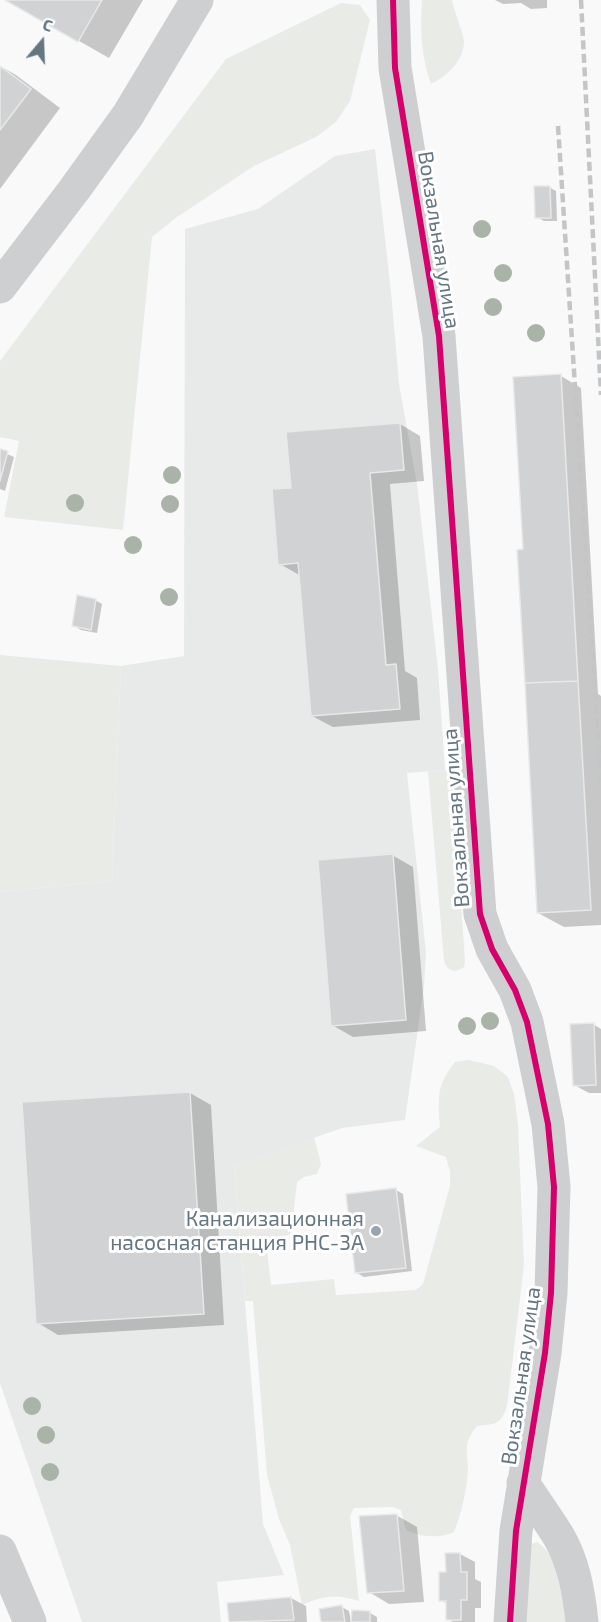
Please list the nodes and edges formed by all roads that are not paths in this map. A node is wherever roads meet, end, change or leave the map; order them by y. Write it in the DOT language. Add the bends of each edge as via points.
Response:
graph roads {
  1 [pos="197,0"];
  2 [pos="393,0"];
  3 [pos="0,287"];
  4 [pos="523,1483"];
  5 [pos="0,1551"];
  6 [pos="30,1622"];
  7 [pos="510,1622"];
  8 [pos="582,1622"];
  1 -- 3 [label="street" via="128,115"];
  2 -- 4 [label="street, Вокзальная улица" via="394,68 439,336 480,914 527,1022 548,1124 553,1177 547,1341"];
  4 -- 7 [label="street, Вокзальная улица"];
  4 -- 8 [label="street, Вокзальная улица" via="569,1558"];
  5 -- 6 [label="street"];
}
